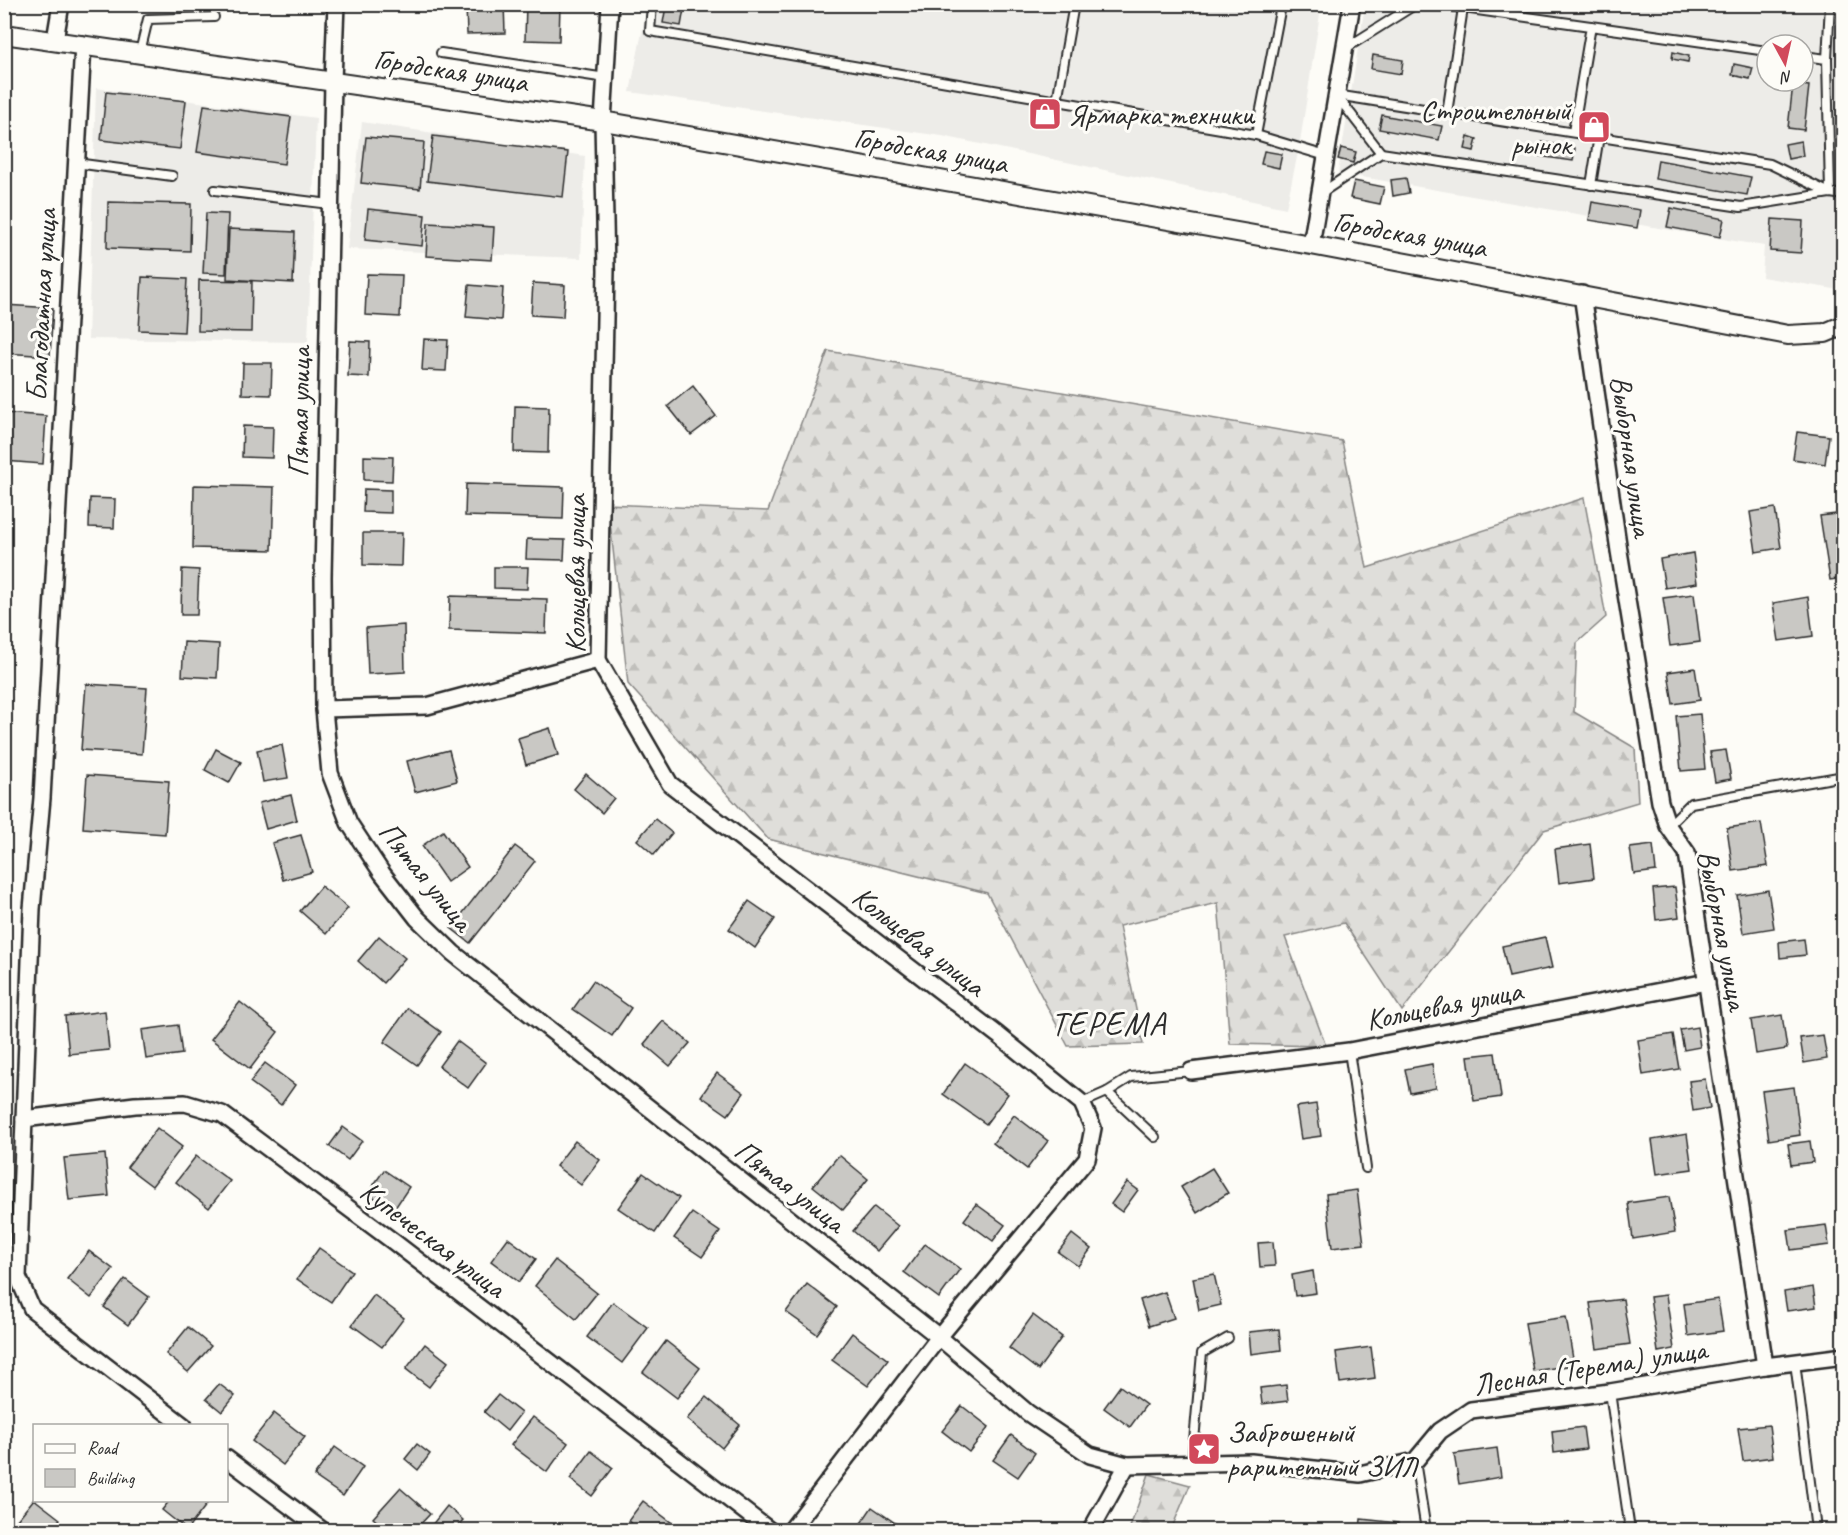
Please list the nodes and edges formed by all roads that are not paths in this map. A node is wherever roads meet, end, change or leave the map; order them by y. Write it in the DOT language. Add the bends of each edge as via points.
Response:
graph roads {
  1 [pos="62,4"];
  2 [pos="336,4"];
  3 [pos="610,4"];
  4 [pos="652,4"];
  5 [pos="1074,4"];
  6 [pos="1352,4"];
  7 [pos="1416,4"];
  8 [pos="1435,4"];
  9 [pos="1830,4"];
  10 [pos="1463,8"];
  11 [pos="1280,10"];
  12 [pos="214,17"];
  13 [pos="1591,26"];
  14 [pos="4,34"];
  15 [pos="55,40"];
  16 [pos="83,44"];
  17 [pos="1344,49"];
  18 [pos="1755,49"];
  19 [pos="140,52"];
  20 [pos="441,53"];
  21 [pos="1815,58"];
  22 [pos="1827,59"];
  23 [pos="606,78"];
  24 [pos="333,81"];
  25 [pos="1336,95"];
  26 [pos="1057,101"];
  27 [pos="1448,112"];
  28 [pos="603,121"];
  29 [pos="1573,132"];
  30 [pos="1256,135"];
  31 [pos="1599,136"];
  32 [pos="1381,153"];
  33 [pos="1326,156"];
  34 [pos="76,163"];
  35 [pos="172,176"];
  36 [pos="1591,185"];
  37 [pos="215,190"];
  38 [pos="1830,192"];
  39 [pos="1320,194"];
  40 [pos="1844,195"];
  41 [pos="330,204"];
  42 [pos="1311,245"];
  43 [pos="1582,294"];
  44 [pos="1844,325"];
  45 [pos="598,660"];
  46 [pos="324,709"];
  47 [pos="1844,776"];
  48 [pos="1668,826"];
  49 [pos="1707,982"];
  50 [pos="1349,1051"];
  51 [pos="1191,1071"];
  52 [pos="1107,1092"];
  53 [pos="1082,1103"];
  54 [pos="24,1119"];
  55 [pos="1155,1137"];
  56 [pos="1366,1168"];
  57 [pos="11,1275"];
  58 [pos="939,1337"];
  59 [pos="1228,1338"];
  60 [pos="1844,1356"];
  61 [pos="1795,1362"];
  62 [pos="1765,1366"];
  63 [pos="1610,1392"];
  64 [pos="183,1424"];
  65 [pos="228,1460"];
  66 [pos="1415,1461"];
  67 [pos="1192,1463"];
  68 [pos="1127,1465"];
  69 [pos="322,1530"];
  70 [pos="769,1530"];
  71 [pos="790,1530"];
  72 [pos="1091,1530"];
  73 [pos="1426,1530"];
  74 [pos="1630,1530"];
  75 [pos="1816,1530"];
  1 -- 15 [label="street"];
  2 -- 24 [label="street, Пятая улица"];
  3 -- 23 [label="street, Кольцевая улица"];
  4 -- 26 [label="lane" via="650,31"];
  5 -- 26 [label="lane"];
  6 -- 17 [label="street"];
  7 -- 17 [label="lane"];
  8 -- 10 [label="lane"];
  9 -- 22 [label="lane"];
  10 -- 13 [label="lane"];
  10 -- 27 [label="lane"];
  11 -- 30 [label="lane"];
  12 -- 19 [label="lane" via="148,19"];
  13 -- 18 [label="lane"];
  13 -- 29 [label="lane"];
  14 -- 15 [label="street, Городская улица"];
  15 -- 16 [label="street, Городская улица"];
  16 -- 19 [label="street, Городская улица"];
  16 -- 34 [label="street, Благодатная улица"];
  17 -- 25 [label="street"];
  19 -- 24 [label="street, Городская улица"];
  20 -- 23 [label="lane"];
  21 -- 22 [label="lane"];
  22 -- 38 [label="lane"];
  23 -- 28 [label="street, Кольцевая улица"];
  24 -- 28 [label="street, Городская улица"];
  24 -- 41 [label="street, Пятая улица"];
  25 -- 27 [label="lane"];
  25 -- 32 [label="lane"];
  25 -- 33 [label="street"];
  26 -- 30 [label="lane"];
  27 -- 29 [label="lane"];
  28 -- 42 [label="street, Городская улица"];
  28 -- 45 [label="street, Кольцевая улица" via="606,270"];
  29 -- 31 [label="lane"];
  30 -- 33 [label="lane"];
  31 -- 36 [label="lane"];
  31 -- 38 [label="lane" via="1770,164"];
  32 -- 36 [label="lane"];
  32 -- 39 [label="lane"];
  33 -- 39 [label="street"];
  34 -- 35 [label="lane"];
  34 -- 54 [label="street, Благодатная улица" via="42,798 32,909"];
  36 -- 38 [label="lane" via="1741,207"];
  37 -- 41 [label="lane"];
  38 -- 40 [label="lane"];
  39 -- 42 [label="street"];
  41 -- 46 [label="street, Пятая улица"];
  42 -- 43 [label="street, Городская улица"];
  43 -- 44 [label="street, Городская улица" via="1788,335 1825,333"];
  43 -- 48 [label="street, Выборная улица" via="1620,562 1660,802"];
  45 -- 46 [label="street" via="427,706"];
  45 -- 53 [label="street, Кольцевая улица" via="670,784"];
  46 -- 58 [label="street, Пятая улица" via="330,773 349,823 417,918 453,954"];
  47 -- 48 [label="lane" via="1691,803"];
  48 -- 49 [label="street, Выборная улица" via="1687,853"];
  49 -- 50 [label="street, Кольцевая улица"];
  49 -- 62 [label="street, Выборная улица"];
  50 -- 51 [label="street, Кольцевая улица"];
  50 -- 56 [label="lane"];
  51 -- 52 [label="lane" via="1131,1077"];
  52 -- 53 [label="lane"];
  52 -- 55 [label="lane"];
  53 -- 58 [label="street" via="1093,1128 1087,1159"];
  54 -- 57 [label="street, Благодатная улица"];
  54 -- 70 [label="street, Купеческая улица" via="185,1103 222,1114"];
  57 -- 64 [label="street, Благодатная улица" via="32,1309"];
  58 -- 68 [label="street" via="1028,1413 1090,1455"];
  58 -- 71 [label="street"];
  59 -- 67 [label="lane" via="1202,1353"];
  60 -- 61 [label="street, Лесная (Терема) улица"];
  61 -- 62 [label="street, Лесная (Терема) улица"];
  61 -- 75 [label="lane"];
  62 -- 63 [label="street, Лесная (Терема) улица"];
  63 -- 66 [label="street, Лесная (Терема) улица" via="1471,1410 1440,1431"];
  63 -- 74 [label="lane"];
  65 -- 69 [label="street"];
  66 -- 67 [label="street" via="1360,1474 1251,1462"];
  66 -- 73 [label="lane"];
  67 -- 68 [label="street"];
  68 -- 72 [label="street"];
}
